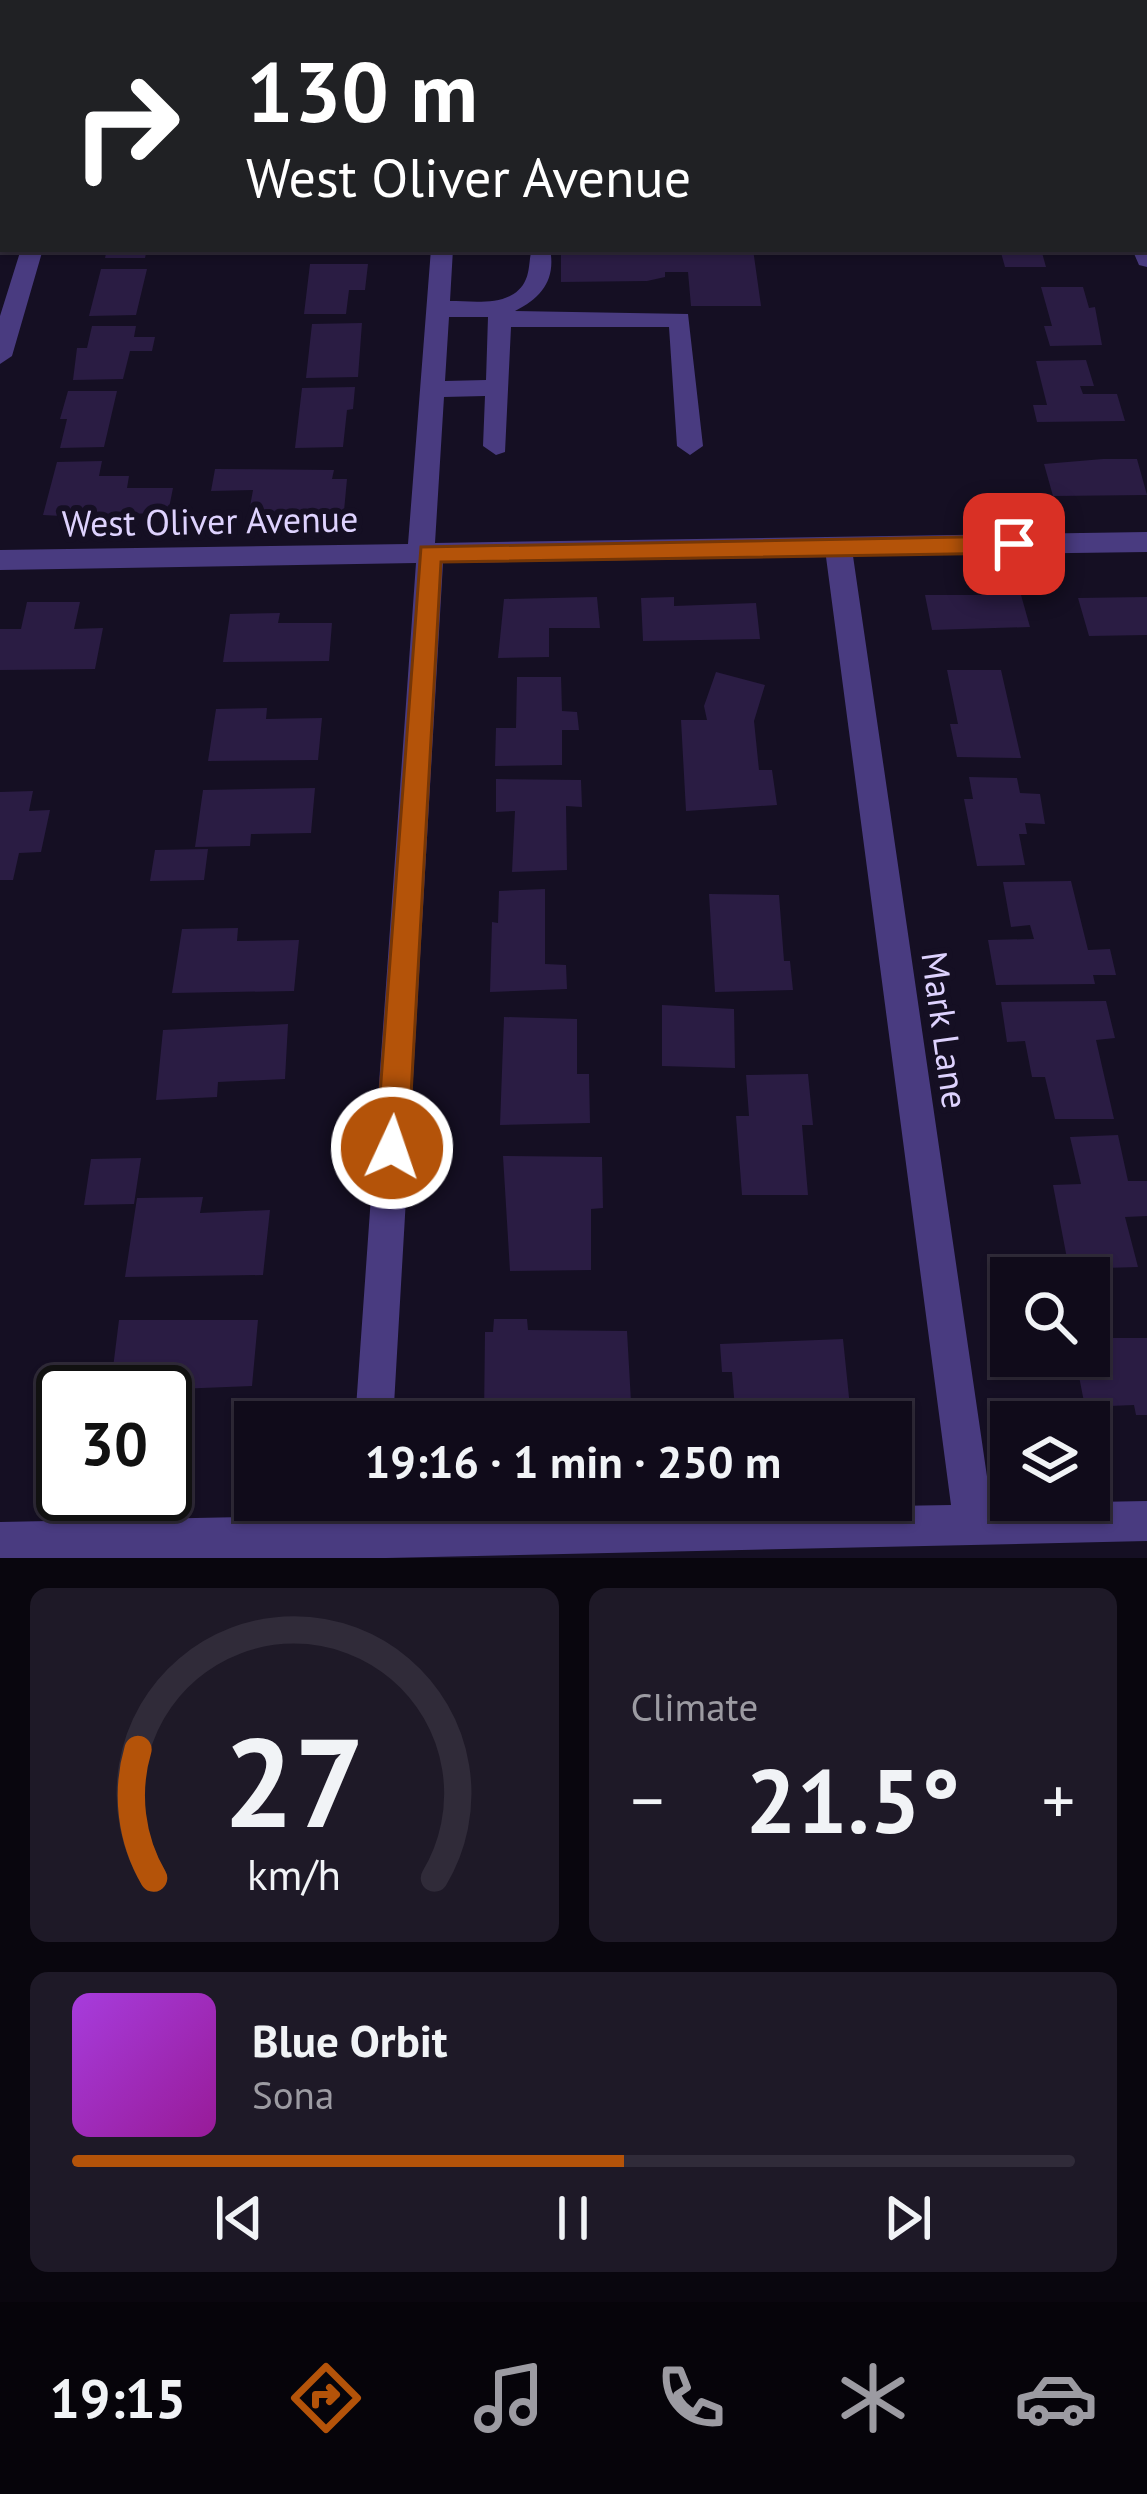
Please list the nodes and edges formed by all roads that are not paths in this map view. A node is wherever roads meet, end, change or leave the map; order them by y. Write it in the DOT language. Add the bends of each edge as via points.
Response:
graph roads {
  1 [pos="31,252"];
  2 [pos="442,252"];
  3 [pos="541,253"];
  4 [pos="438,310"];
  5 [pos="500,314"];
  6 [pos="0,356"];
  7 [pos="498,388"];
  8 [pos="432,389"];
  9 [pos="496,446"];
  10 [pos="690,446"];
  11 [pos="1147,542"];
  12 [pos="838,547"];
  13 [pos="425,553"];
  14 [pos="0,560"];
  15 [pos="375,1401"];
  16 [pos="1147,1521"];
  17 [pos="974,1524"];
  18 [pos="367,1531"];
  19 [pos="0,1542"];
  1 -- 6 [label="street"];
  2 -- 4 [label="street"];
  3 -- 5 [label="street" via="531,295"];
  4 -- 5 [label="street"];
  4 -- 8 [label="street"];
  5 -- 7 [label="street"];
  5 -- 10 [label="street" via="680,319"];
  7 -- 8 [label="street"];
  7 -- 9 [label="street"];
  8 -- 13 [label="street"];
  11 -- 12 [label="street, West Oliver Avenue"];
  12 -- 13 [label="street, West Oliver Avenue"];
  12 -- 17 [label="street, Mark Lane"];
  13 -- 14 [label="street, West Oliver Avenue"];
  13 -- 15 [label="street"];
  16 -- 17 [label="street"];
  17 -- 18 [label="street"];
  18 -- 19 [label="street"];
}
